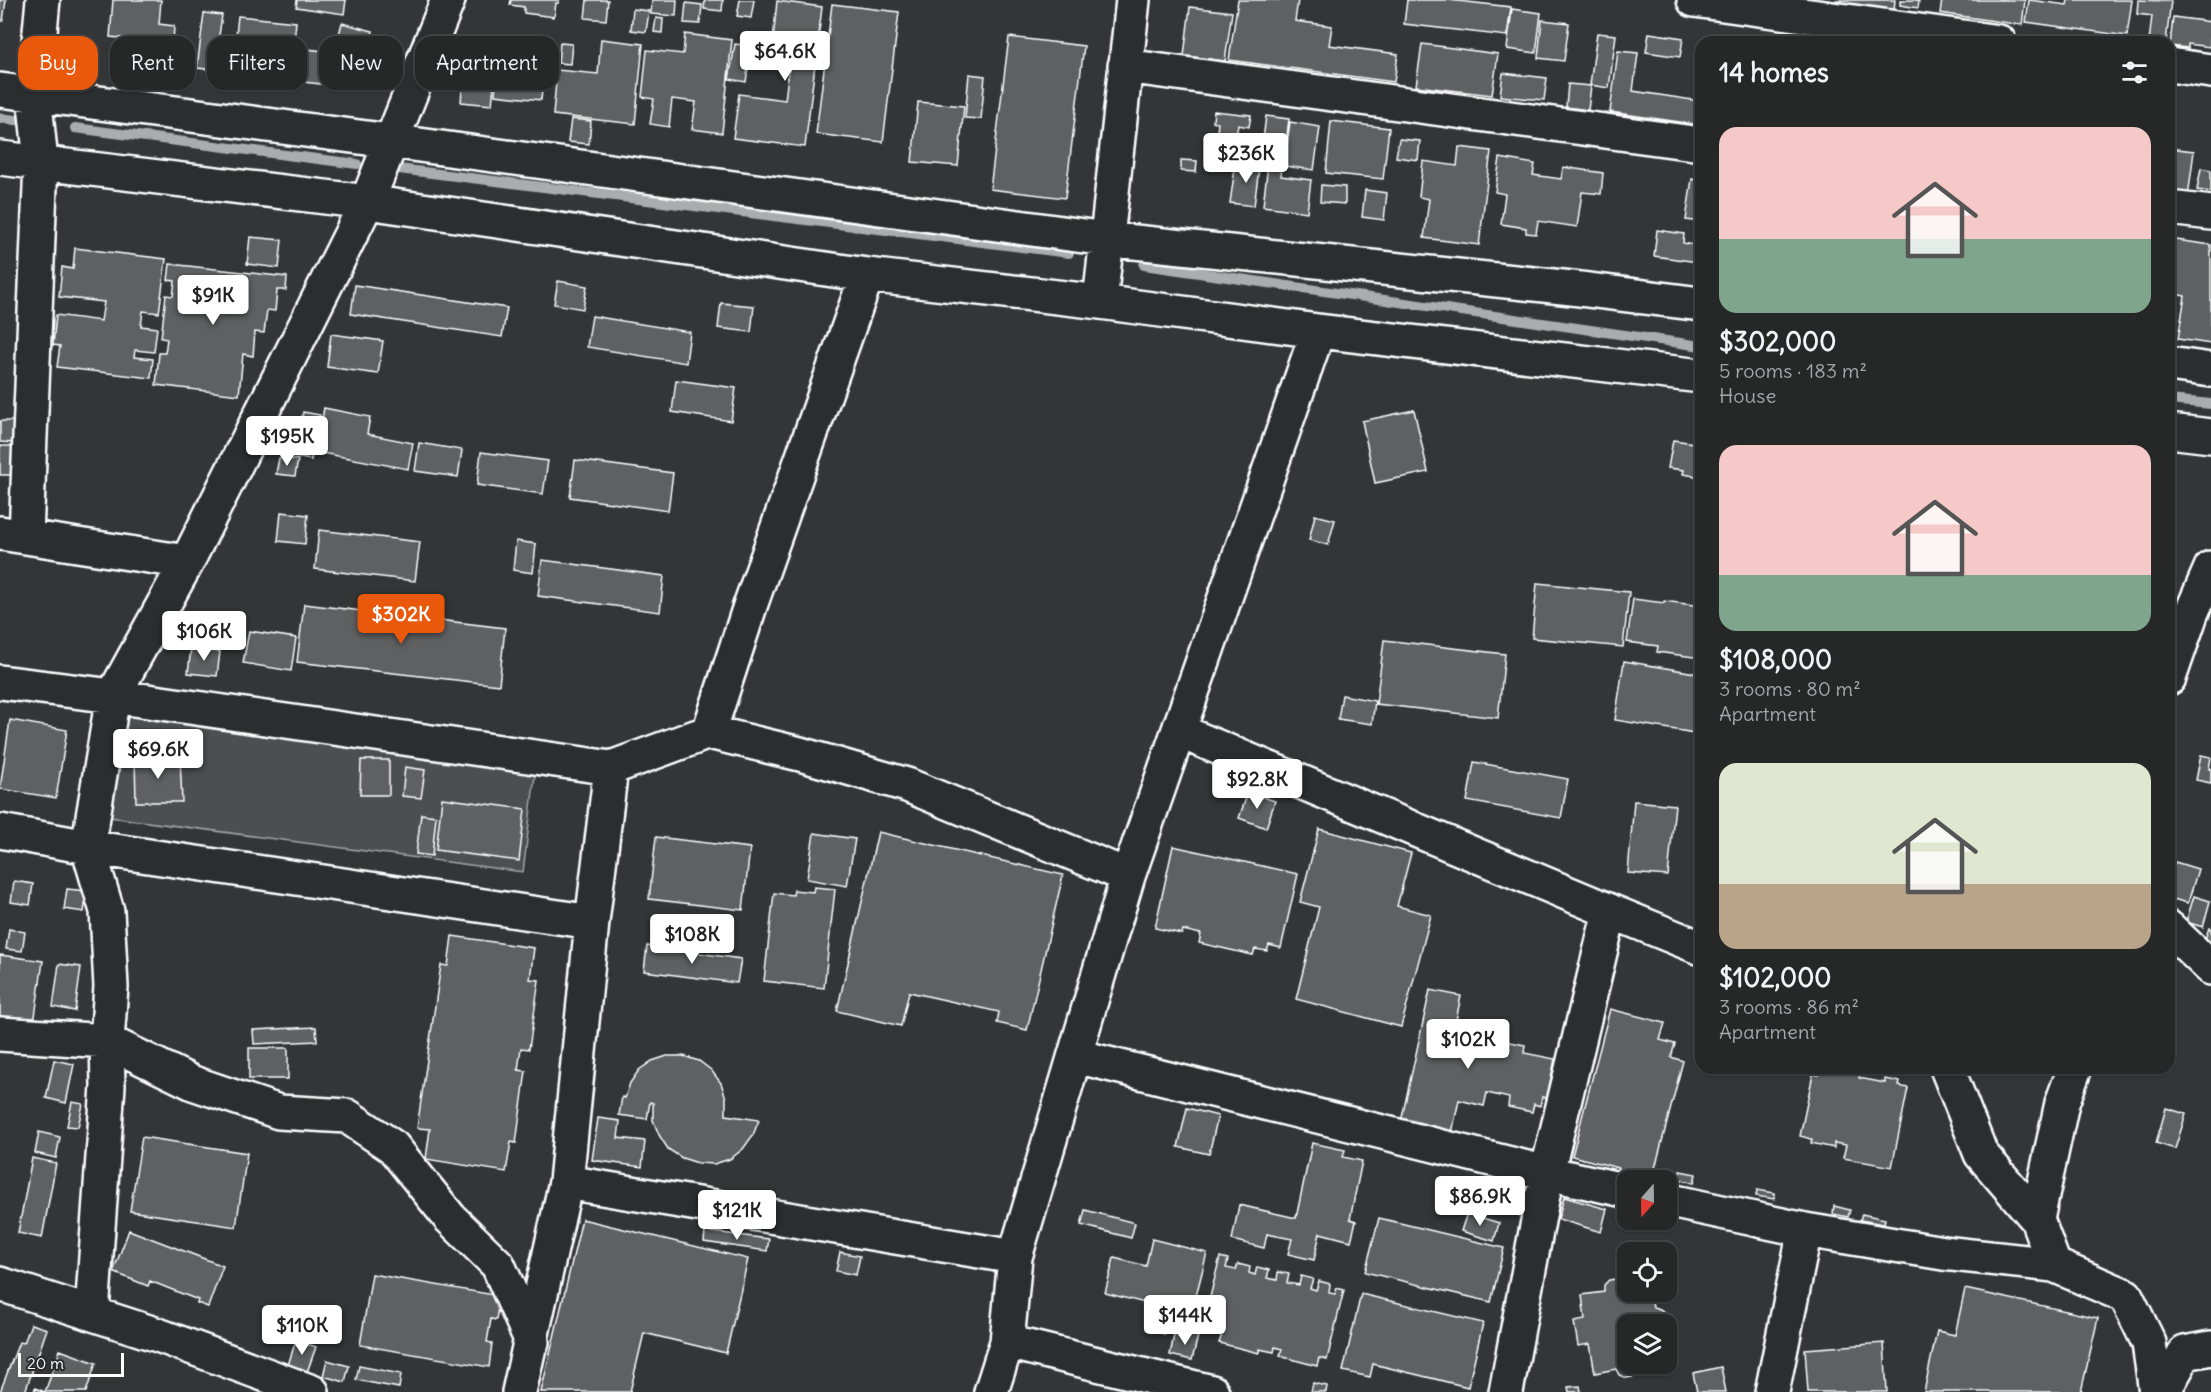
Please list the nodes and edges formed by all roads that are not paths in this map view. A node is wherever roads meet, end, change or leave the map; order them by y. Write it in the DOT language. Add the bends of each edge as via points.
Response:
graph roads {
  1 [pos="43,0"];
  2 [pos="448,0"];
  3 [pos="1132,0"];
  4 [pos="1694,0"];
  5 [pos="1956,36"];
  6 [pos="1125,66"];
  7 [pos="2175,66"];
  8 [pos="2211,71"];
  9 [pos="0,90"];
  10 [pos="34,94"];
  11 [pos="390,141"];
  12 [pos="1695,143"];
  13 [pos="0,158"];
  14 [pos="41,162"];
  15 [pos="367,202"];
  16 [pos="2175,209"];
  17 [pos="2211,213"];
  18 [pos="1106,238"];
  19 [pos="867,275"];
  20 [pos="1100,302"];
  21 [pos="1695,303"];
  22 [pos="1318,332"];
  23 [pos="2175,365"];
  24 [pos="2211,370"];
  25 [pos="1695,375"];
  26 [pos="2175,432"];
  27 [pos="2211,436"];
  28 [pos="13,535"];
  29 [pos="187,562"];
  30 [pos="2211,568"];
  31 [pos="2175,661"];
  32 [pos="0,682"];
  33 [pos="114,696"];
  34 [pos="1179,731"];
  35 [pos="709,732"];
  36 [pos="611,768"];
  37 [pos="0,831"];
  38 [pos="88,847"];
  39 [pos="1128,876"];
  40 [pos="1611,912"];
  41 [pos="592,922"];
  42 [pos="2175,934"];
  43 [pos="1695,946"];
  44 [pos="2211,968"];
  45 [pos="0,1034"];
  46 [pos="107,1041"];
  47 [pos="1076,1056"];
  48 [pos="1949,1074"];
  49 [pos="2072,1074"];
  50 [pos="1547,1173"];
  51 [pos="566,1182"];
  52 [pos="1617,1189"];
  53 [pos="1677,1202"];
  54 [pos="2037,1219"];
  55 [pos="1805,1230"];
  56 [pos="1015,1257"];
  57 [pos="2054,1264"];
  58 [pos="0,1284"];
  59 [pos="92,1313"];
  60 [pos="532,1342"];
  61 [pos="1007,1342"];
  62 [pos="2211,1348"];
  63 [pos="312,1392"];
  64 [pos="519,1392"];
  65 [pos="991,1392"];
  66 [pos="1212,1392"];
  67 [pos="1506,1392"];
  68 [pos="1772,1392"];
  69 [pos="2156,1392"];
  70 [pos="2163,1392"];
  1 -- 10 [label="street"];
  2 -- 11 [label="street"];
  3 -- 6 [label="street"];
  4 -- 5 [label="street"];
  6 -- 12 [label="street"];
  6 -- 18 [label="street"];
  7 -- 8 [label="street"];
  9 -- 10 [label="street"];
  10 -- 11 [label="street"];
  10 -- 14 [label="street"];
  11 -- 15 [label="street"];
  11 -- 18 [label="street"];
  13 -- 14 [label="street"];
  14 -- 15 [label="street"];
  14 -- 28 [label="street"];
  15 -- 19 [label="street"];
  15 -- 29 [label="street"];
  16 -- 17 [label="street"];
  18 -- 20 [label="street"];
  18 -- 21 [label="street"];
  19 -- 20 [label="street"];
  19 -- 35 [label="street"];
  20 -- 22 [label="street"];
  22 -- 25 [label="street"];
  22 -- 34 [label="street"];
  23 -- 24 [label="street"];
  26 -- 27 [label="street"];
  28 -- 29 [label="street"];
  29 -- 33 [label="street"];
  30 -- 31 [label="street"];
  32 -- 33 [label="street"];
  33 -- 36 [label="street"];
  33 -- 38 [label="street"];
  34 -- 39 [label="street"];
  34 -- 40 [label="street"];
  35 -- 36 [label="street"];
  35 -- 39 [label="street" via="906,785"];
  36 -- 41 [label="street"];
  37 -- 38 [label="street"];
  38 -- 41 [label="street"];
  38 -- 46 [label="street" via="107,911 111,987"];
  39 -- 47 [label="street"];
  40 -- 43 [label="street"];
  40 -- 50 [label="street"];
  41 -- 51 [label="street"];
  42 -- 44 [label="street"];
  45 -- 46 [label="street"];
  46 -- 59 [label="street" via="108,1086"];
  46 -- 60 [label="street" via="193,1083 279,1112 347,1116 393,1147 450,1218 498,1265"];
  47 -- 50 [label="street"];
  47 -- 56 [label="street"];
  48 -- 54 [label="street" via="1981,1154"];
  49 -- 54 [label="street"];
  50 -- 52 [label="street"];
  50 -- 67 [label="street"];
  51 -- 56 [label="street"];
  51 -- 60 [label="street"];
  53 -- 55 [label="street"];
  54 -- 57 [label="street"];
  55 -- 57 [label="street" via="1943,1253"];
  55 -- 68 [label="street"];
  56 -- 61 [label="street"];
  57 -- 69 [label="street" via="2126,1296 2149,1342"];
  58 -- 59 [label="street"];
  59 -- 63 [label="street"];
  60 -- 64 [label="street"];
  61 -- 65 [label="street"];
  61 -- 66 [label="street"];
  62 -- 70 [label="street" via="2185,1353"];
}
